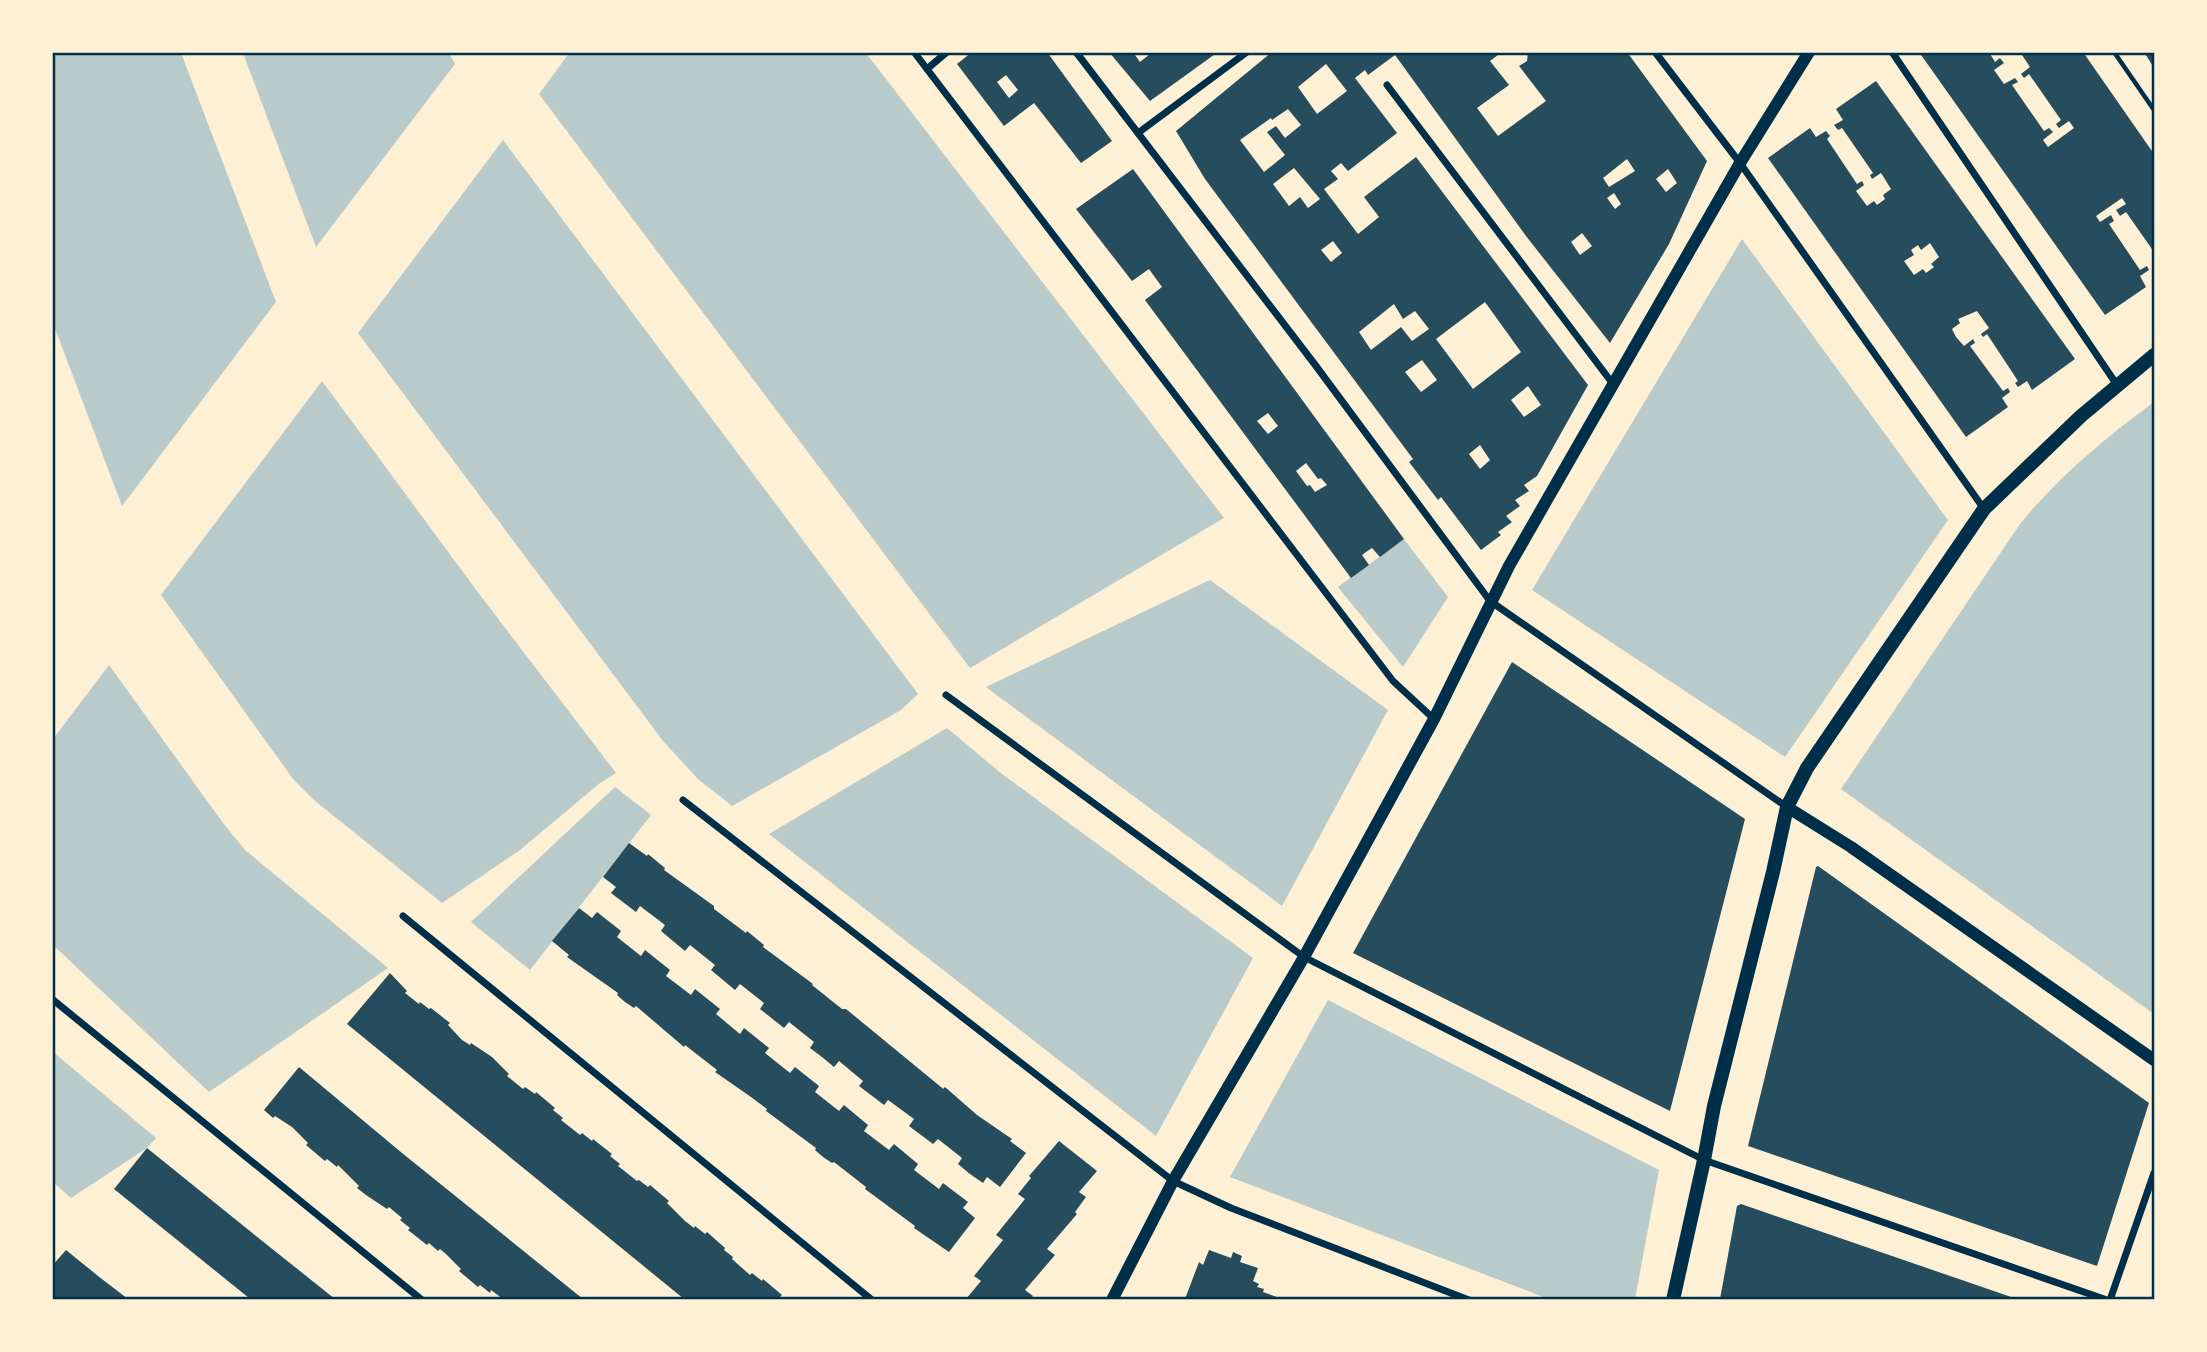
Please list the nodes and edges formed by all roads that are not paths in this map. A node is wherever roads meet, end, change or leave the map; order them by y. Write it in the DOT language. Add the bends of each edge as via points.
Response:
graph roads {
  1 [pos="914,52"];
  2 [pos="947,52"];
  3 [pos="1076,52"];
  4 [pos="1247,52"];
  5 [pos="1656,52"];
  6 [pos="1809,52"];
  7 [pos="1892,52"];
  8 [pos="927,69"];
  9 [pos="1387,85"];
  10 [pos="1138,133"];
  11 [pos="1740,163"];
  12 [pos="2154,355"];
  13 [pos="1613,384"];
  14 [pos="2117,386"];
  15 [pos="1984,509"];
  16 [pos="1490,601"];
  17 [pos="946,695"];
  18 [pos="1434,719"];
  19 [pos="683,800"];
  20 [pos="1787,807"];
  21 [pos="403,916"];
  22 [pos="1304,957"];
  23 [pos="52,999"];
  24 [pos="2154,1060"];
  25 [pos="1704,1160"];
  26 [pos="2154,1173"];
  27 [pos="1173,1181"];
  28 [pos="422,1300"];
  29 [pos="872,1300"];
  30 [pos="1112,1300"];
  31 [pos="1469,1300"];
  32 [pos="1673,1300"];
  33 [pos="2109,1300"];
  1 -- 8 [label="street"];
  2 -- 8 [label="street"];
  3 -- 10 [label="street"];
  4 -- 10 [label="street"];
  5 -- 11 [label="street"];
  6 -- 11 [label="street"];
  7 -- 14 [label="street"];
  8 -- 18 [label="street" via="1393,681"];
  9 -- 13 [label="street"];
  10 -- 16 [label="street"];
  11 -- 13 [label="street"];
  11 -- 15 [label="street"];
  12 -- 14 [label="main road"];
  13 -- 16 [label="street"];
  14 -- 15 [label="main road"];
  15 -- 20 [label="main road" via="1807,768"];
  16 -- 18 [label="street"];
  16 -- 20 [label="street"];
  17 -- 22 [label="street"];
  18 -- 22 [label="street"];
  19 -- 27 [label="street"];
  20 -- 24 [label="street" via="1851,846"];
  20 -- 25 [label="main road"];
  21 -- 29 [label="street"];
  22 -- 25 [label="street"];
  22 -- 27 [label="street"];
  23 -- 28 [label="street"];
  25 -- 32 [label="main road"];
  25 -- 33 [label="street"];
  26 -- 33 [label="street"];
  27 -- 30 [label="street"];
  27 -- 31 [label="street"];
}
